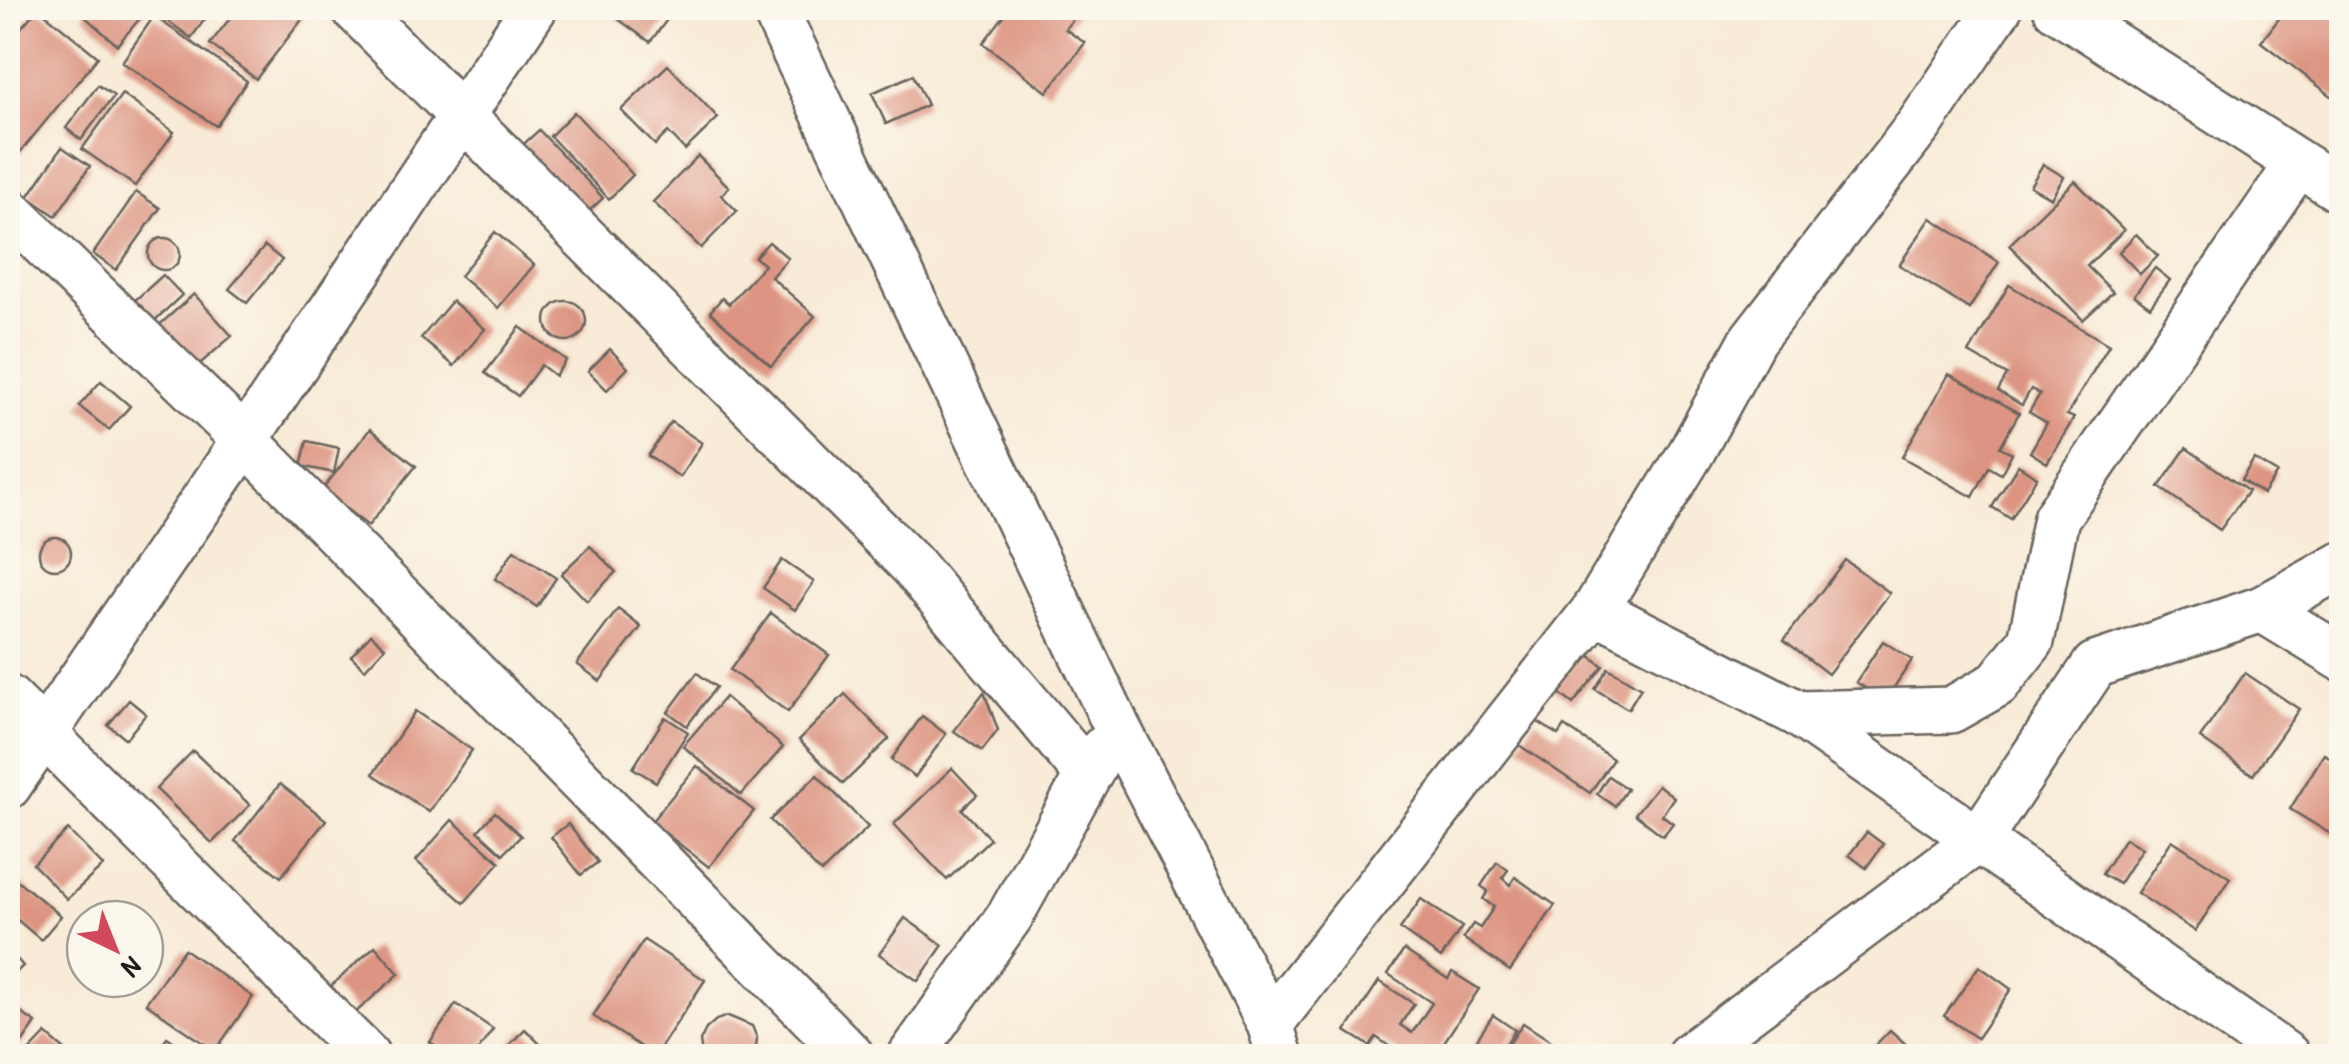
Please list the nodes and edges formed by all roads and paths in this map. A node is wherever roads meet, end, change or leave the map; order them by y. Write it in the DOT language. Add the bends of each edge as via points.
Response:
graph roads {
  1 [pos="354,8"];
  2 [pos="534,8"];
  3 [pos="774,8"];
  4 [pos="1998,8"];
  5 [pos="2056,8"];
  6 [pos="462,118"];
  7 [pos="2298,164"];
  8 [pos="2342,190"];
  9 [pos="8,210"];
  10 [pos="245,440"];
  11 [pos="2342,565"];
  12 [pos="1595,610"];
  13 [pos="2262,610"];
  14 [pos="2342,658"];
  15 [pos="8,698"];
  16 [pos="1799,714"];
  17 [pos="1116,727"];
  18 [pos="44,734"];
  19 [pos="1087,774"];
  20 [pos="8,786"];
  21 [pos="1979,839"];
  22 [pos="1275,1040"];
  23 [pos="367,1056"];
  24 [pos="851,1056"];
  25 [pos="911,1056"];
  26 [pos="1689,1056"];
  27 [pos="2287,1056"];
  1 -- 6 [label="street"];
  2 -- 6 [label="street"];
  3 -- 17 [label="street"];
  4 -- 12 [label="street" via="1920,124 1753,339"];
  5 -- 7 [label="street"];
  6 -- 10 [label="street"];
  6 -- 19 [label="street" via="912,565"];
  7 -- 8 [label="street"];
  7 -- 16 [label="street" via="2056,518 2032,641 1997,684 1951,710"];
  9 -- 10 [label="street"];
  10 -- 18 [label="street"];
  10 -- 24 [label="street"];
  11 -- 13 [label="street"];
  12 -- 16 [label="street"];
  12 -- 22 [label="street"];
  13 -- 14 [label="street"];
  13 -- 21 [label="street" via="2095,665"];
  15 -- 18 [label="street"];
  16 -- 21 [label="street"];
  17 -- 19 [label="street"];
  17 -- 22 [label="street"];
  18 -- 20 [label="street"];
  18 -- 23 [label="street"];
  19 -- 25 [label="street" via="1010,916"];
  21 -- 26 [label="street"];
  21 -- 27 [label="street"];
}
